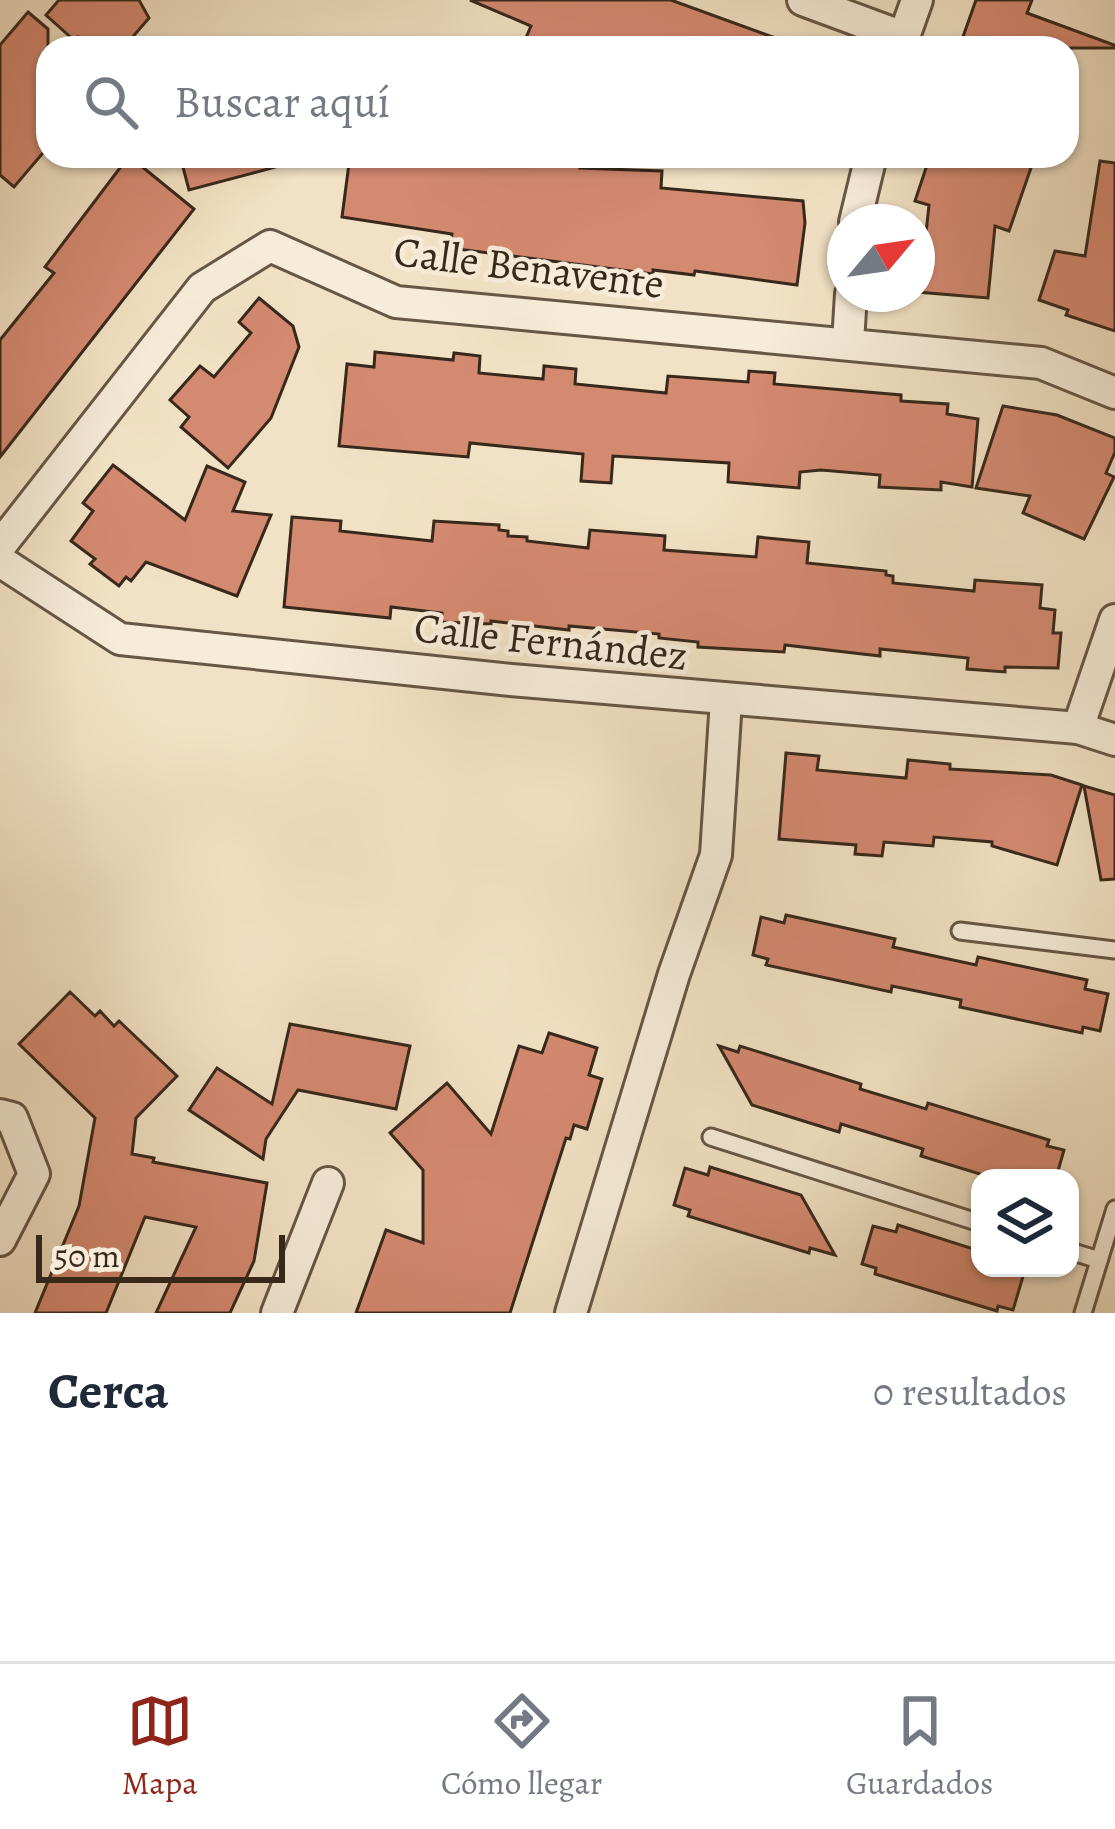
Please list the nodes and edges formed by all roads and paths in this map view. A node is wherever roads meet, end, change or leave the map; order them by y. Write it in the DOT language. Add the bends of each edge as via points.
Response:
graph roads {
  1 [pos="802,0"];
  2 [pos="917,0"];
  3 [pos="886,36"];
  4 [pos="904,36"];
  5 [pos="868,168"];
  6 [pos="859,204"];
  7 [pos="850,312"];
  8 [pos="848,342"];
  9 [pos="1115,393"];
  10 [pos="0,546"];
  11 [pos="0,561"];
  12 [pos="1115,620"];
  13 [pos="726,700"];
  14 [pos="1078,728"];
  15 [pos="1115,740"];
  16 [pos="960,931"];
  17 [pos="1115,950"];
  18 [pos="0,1115"];
  19 [pos="711,1137"];
  20 [pos="328,1184"];
  21 [pos="1115,1209"];
  22 [pos="971,1219"];
  23 [pos="0,1240"];
  24 [pos="1079,1254"];
  25 [pos="1099,1260"];
  26 [pos="277,1313"];
  27 [pos="571,1313"];
  28 [pos="1083,1313"];
  1 -- 3 [label="street"];
  2 -- 4 [label="street"];
  5 -- 6 [label="street"];
  7 -- 8 [label="street"];
  8 -- 9 [label="street, Calle Benavente" via="1041,363"];
  8 -- 10 [label="street, Calle Benavente" via="397,302 270,246 202,288"];
  11 -- 13 [label="street, Calle Fernández" via="120,639"];
  12 -- 14 [label="street"];
  13 -- 14 [label="street, Calle Fernández"];
  13 -- 27 [label="street" via="716,855"];
  14 -- 15 [label="street, Calle Fernández"];
  16 -- 17 [label="lane"];
  18 -- 23 [label="street" via="11,1118 34,1174"];
  19 -- 22 [label="lane"];
  20 -- 26 [label="street"];
  21 -- 25 [label="lane"];
  24 -- 25 [label="lane"];
  25 -- 28 [label="lane"];
}
